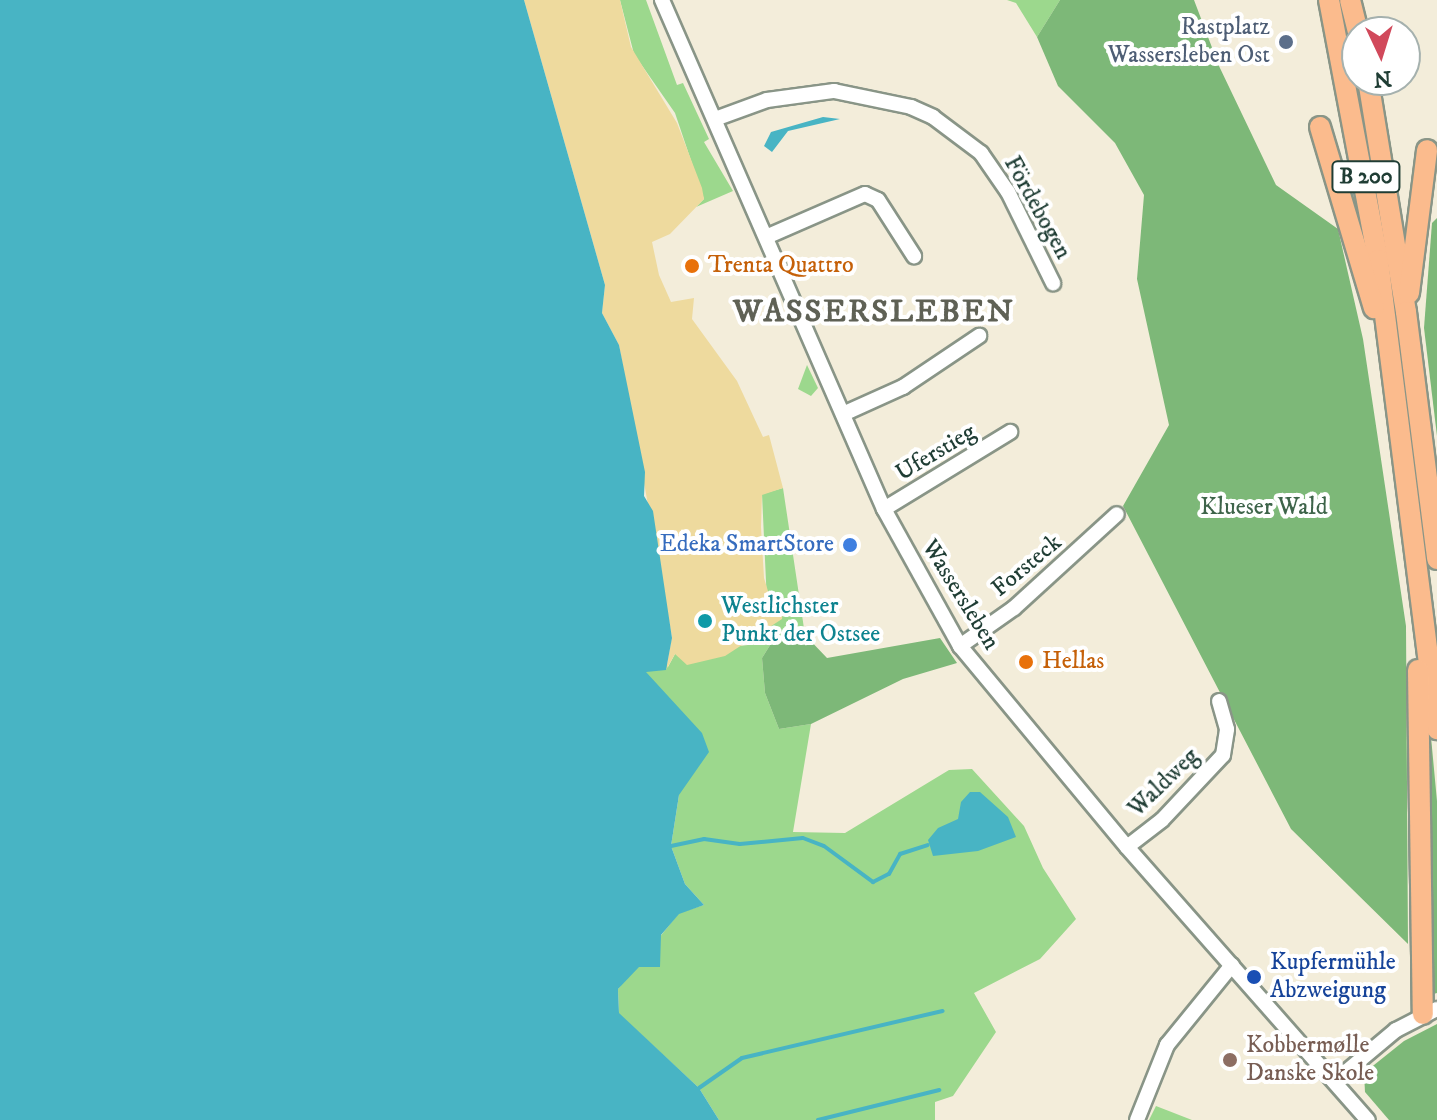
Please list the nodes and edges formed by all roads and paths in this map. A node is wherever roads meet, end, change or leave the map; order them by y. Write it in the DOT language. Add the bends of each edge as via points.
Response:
graph roads {
  1 [pos="662,0"];
  2 [pos="1329,0"];
  3 [pos="1371,96"];
  4 [pos="715,119"];
  5 [pos="1320,127"];
  6 [pos="1427,150"];
  7 [pos="766,237"];
  8 [pos="914,256"];
  9 [pos="1053,283"];
  10 [pos="1406,312"];
  11 [pos="979,336"];
  12 [pos="1389,356"];
  13 [pos="843,414"];
  14 [pos="1010,432"];
  15 [pos="884,509"];
  16 [pos="1117,514"];
  17 [pos="1437,559"];
  18 [pos="1418,574"];
  19 [pos="960,646"];
  20 [pos="1219,701"];
  21 [pos="1437,729"];
  22 [pos="1127,847"];
  23 [pos="1232,965"];
  24 [pos="1430,1012"];
  25 [pos="1335,1081"];
  26 [pos="1137,1120"];
  27 [pos="1368,1120"];
  1 -- 4 [label="street, Wassersleben"];
  2 -- 12 [label="highway, B 200" via="1363,160"];
  3 -- 10 [label="highway, B 200"];
  4 -- 7 [label="street, Wassersleben"];
  4 -- 9 [label="street, Fördebogen" via="767,100 834,91 933,117 981,153 1008,192"];
  5 -- 12 [label="highway"];
  6 -- 10 [label="highway"];
  7 -- 8 [label="street" via="865,194 878,200"];
  7 -- 13 [label="street, Wassersleben"];
  10 -- 17 [label="highway, B 200"];
  11 -- 13 [label="street" via="903,387"];
  12 -- 18 [label="highway, B 200"];
  13 -- 15 [label="street, Wassersleben"];
  14 -- 15 [label="street, Uferstieg"];
  15 -- 19 [label="street, Wassersleben"];
  16 -- 19 [label="street, Forsteck" via="1014,608"];
  18 -- 21 [label="highway, B 200"];
  18 -- 24 [label="highway"];
  19 -- 22 [label="street, Wassersleben"];
  20 -- 22 [label="street, Waldweg" via="1227,729 1223,755 1162,820"];
  22 -- 23 [label="street, Wassersleben"];
  23 -- 25 [label="street, Wassersleben"];
  23 -- 26 [label="street" via="1167,1045"];
  24 -- 25 [label="street" via="1386,1038"];
  25 -- 27 [label="street, Wassersleben"];
}
